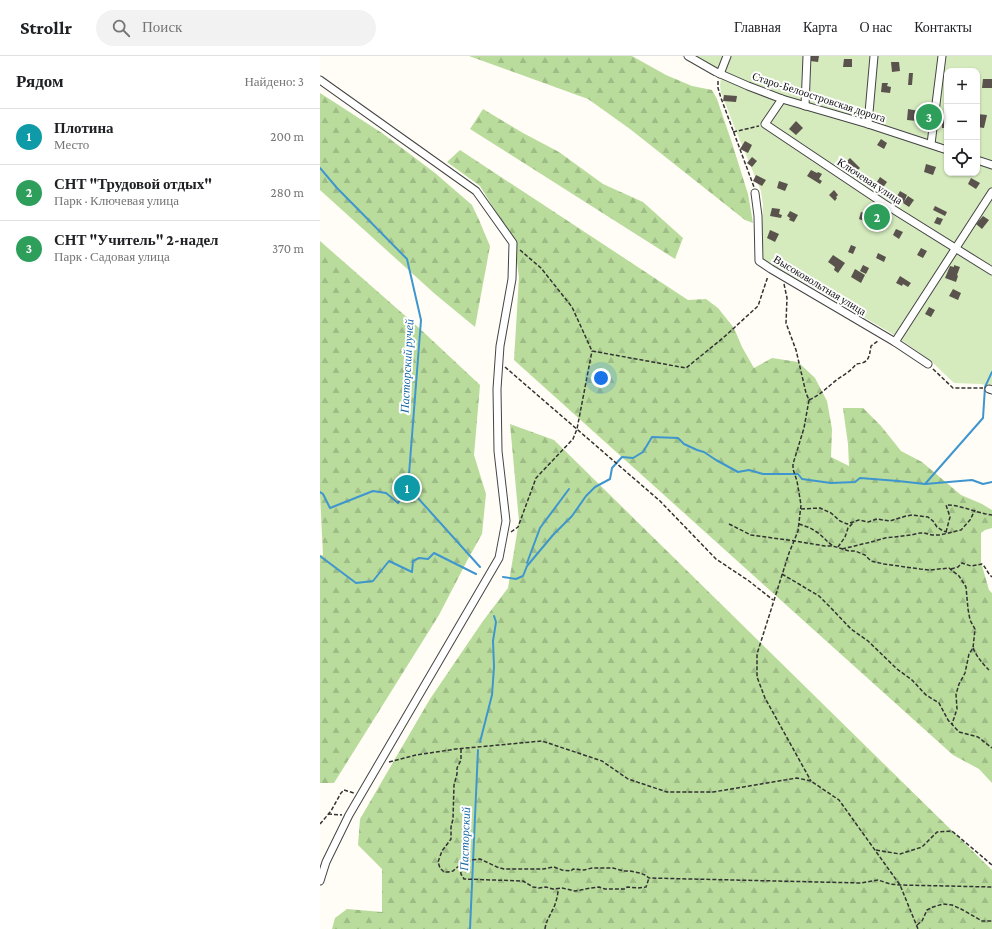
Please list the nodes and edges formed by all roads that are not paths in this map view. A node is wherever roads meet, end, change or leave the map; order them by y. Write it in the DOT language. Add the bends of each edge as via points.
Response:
graph roads {
  1 [pos="688,56"];
  2 [pos="726,56"];
  3 [pos="808,56"];
  4 [pos="874,56"];
  5 [pos="942,56"];
  6 [pos="720,74"];
  7 [pos="320,80"];
  8 [pos="782,98"];
  9 [pos="805,106"];
  10 [pos="868,124"];
  11 [pos="931,144"];
  12 [pos="944,149"];
  13 [pos="980,161"];
  14 [pos="992,165"];
  15 [pos="992,192"];
  16 [pos="755,193"];
  17 [pos="956,248"];
  18 [pos="992,271"];
  19 [pos="895,342"];
  20 [pos="928,364"];
  21 [pos="320,881"];
  1 -- 6 [label="street, Старо-Белоостровская дорога"];
  2 -- 6 [label="street"];
  3 -- 9 [label="street"];
  4 -- 10 [label="street"];
  5 -- 11 [label="street"];
  6 -- 8 [label="street, Старо-Белоостровская дорога"];
  7 -- 21 [label="street" via="476,191 513,243 512,279 500,346 497,389 498,451 506,521 499,558 349,815 326,862"];
  8 -- 9 [label="street, Старо-Белоостровская дорога"];
  8 -- 17 [label="street, Ключевая улица" via="764,124 876,199"];
  9 -- 10 [label="street, Старо-Белоостровская дорога"];
  10 -- 11 [label="street, Старо-Белоостровская дорога"];
  11 -- 12 [label="street, Старо-Белоостровская дорога"];
  13 -- 14 [label="street"];
  15 -- 17 [label="street"];
  16 -- 19 [label="street, Высоковольтная улица" via="759,261"];
  17 -- 18 [label="street, Ключевая улица"];
  17 -- 19 [label="street"];
  19 -- 20 [label="street, Высоковольтная улица"];
}
